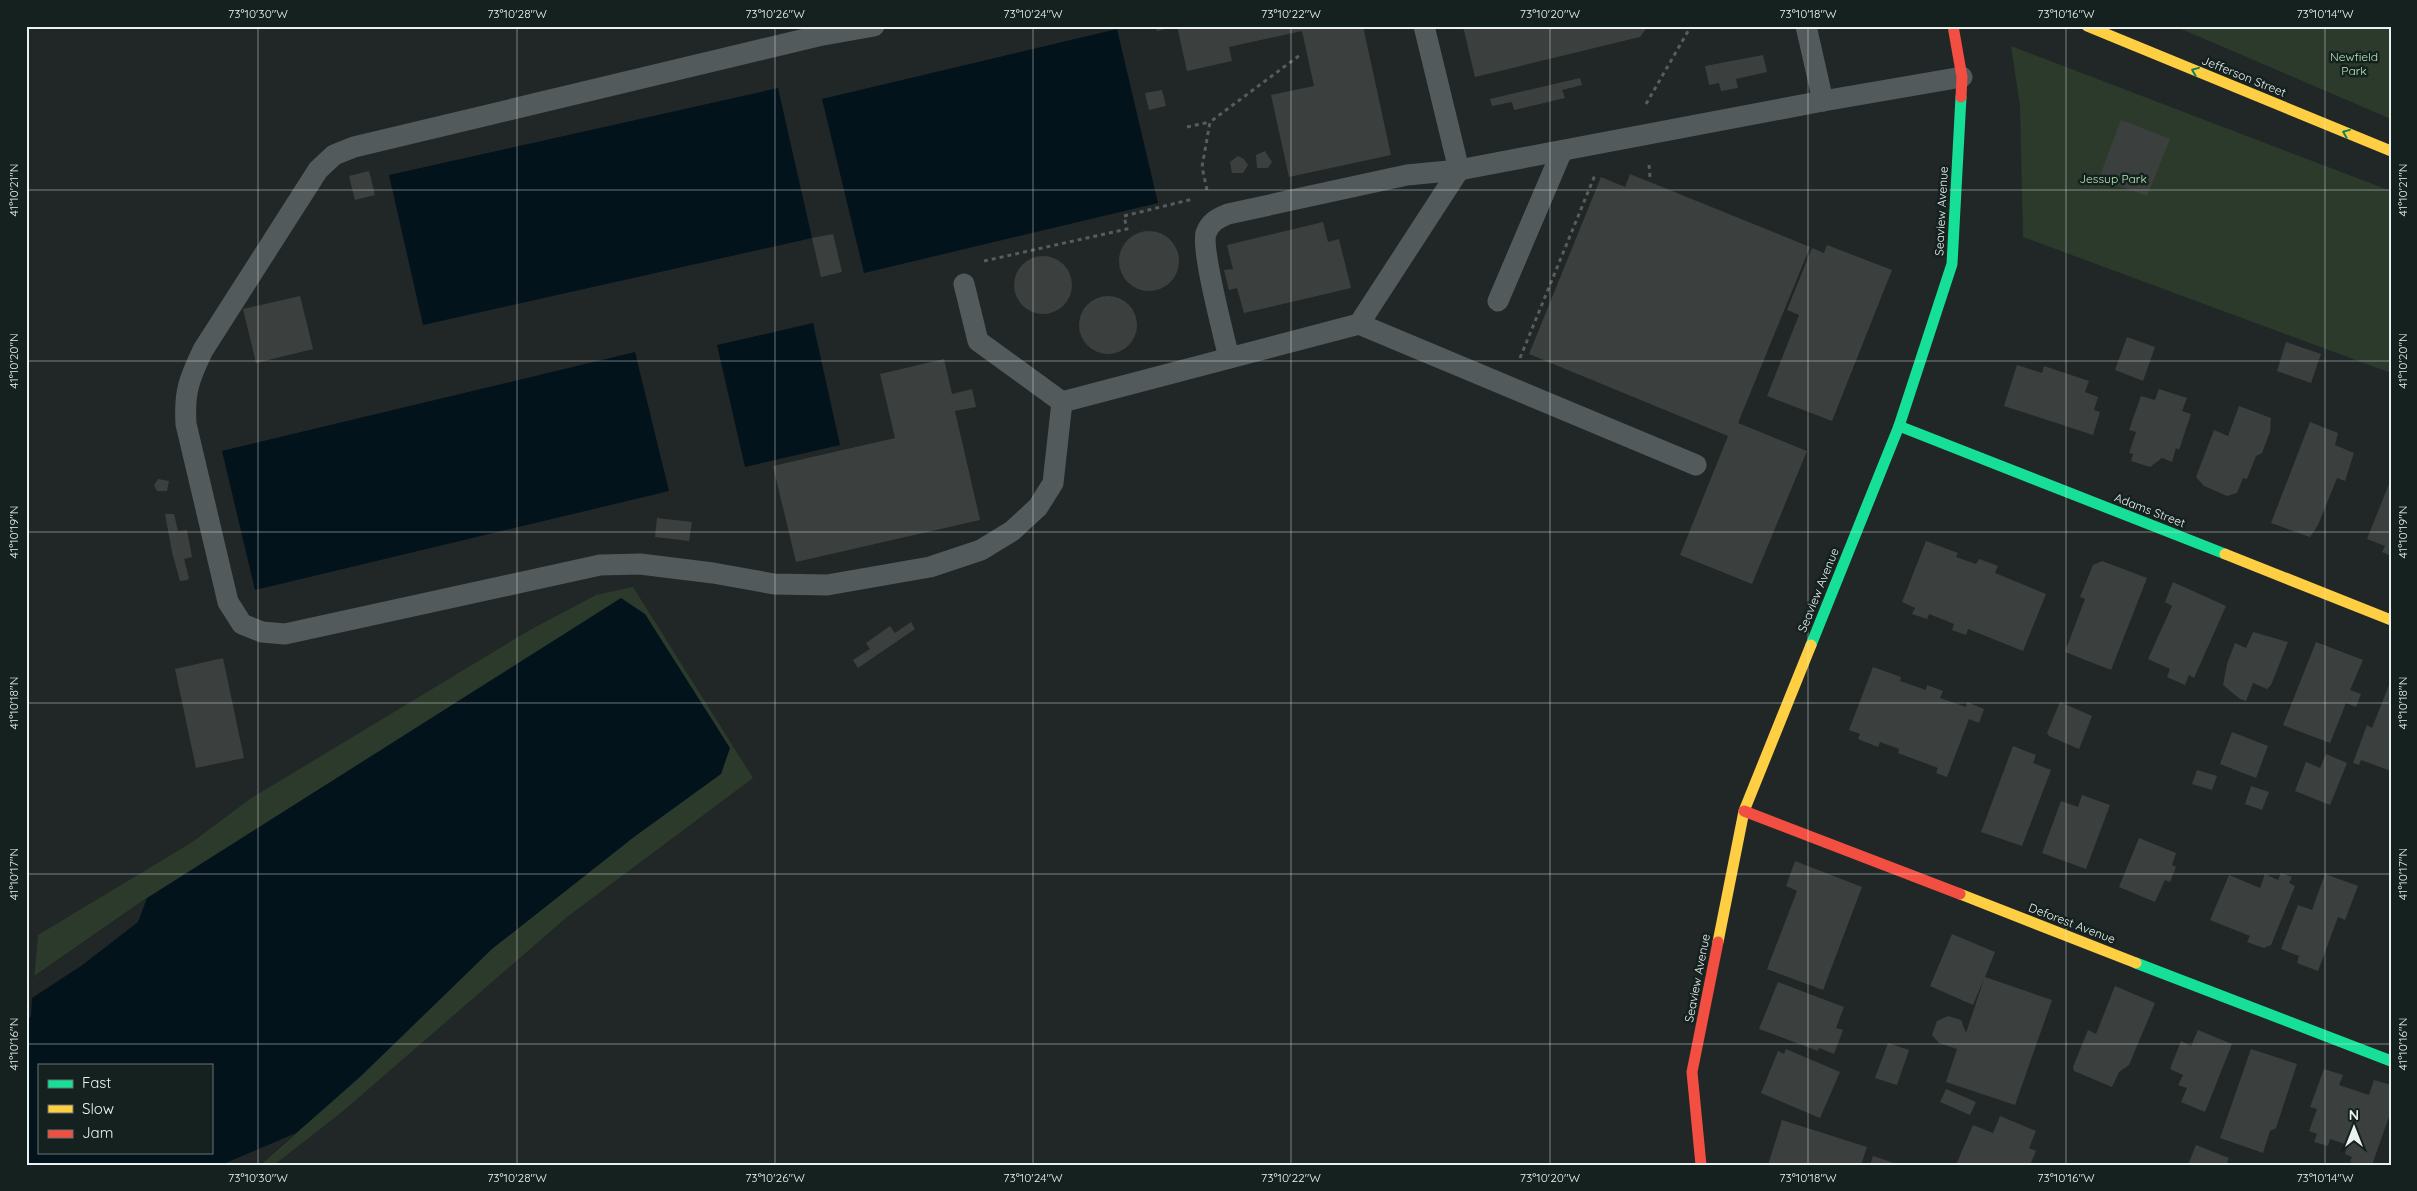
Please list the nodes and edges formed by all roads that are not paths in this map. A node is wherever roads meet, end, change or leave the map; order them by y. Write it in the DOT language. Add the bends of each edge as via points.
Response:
graph roads {
  1 [pos="874,26"];
  2 [pos="1424,26"];
  3 [pos="1806,26"];
  4 [pos="1953,26"];
  5 [pos="2087,26"];
  6 [pos="1962,77"];
  7 [pos="1823,101"];
  8 [pos="1562,150"];
  9 [pos="2391,151"];
  10 [pos="1459,170"];
  11 [pos="964,284"];
  12 [pos="1498,301"];
  13 [pos="1359,324"];
  14 [pos="1229,358"];
  15 [pos="1062,402"];
  16 [pos="1899,426"];
  17 [pos="1696,465"];
  18 [pos="2391,620"];
  19 [pos="1744,811"];
  20 [pos="2391,1061"];
  21 [pos="1701,1165"];
  1 -- 15 [label="lane" via="664,72 354,147 334,155 318,170 190,377 185,400 186,424 228,602 242,624 262,632 285,634 600,565 640,564 774,584 827,585 930,567 981,550 1012,531 1038,507 1053,483"];
  2 -- 10 [label="lane"];
  3 -- 7 [label="lane"];
  4 -- 6 [label="street, Seaview Avenue"];
  9 -- 5 [label="street, Jefferson Street, one-way"];
  6 -- 7 [label="lane"];
  6 -- 16 [label="street, Seaview Avenue" via="1952,264"];
  7 -- 8 [label="lane"];
  8 -- 10 [label="lane"];
  8 -- 12 [label="lane"];
  10 -- 13 [label="lane"];
  10 -- 14 [label="lane" via="1407,175 1228,214 1214,220 1206,234 1206,253"];
  11 -- 15 [label="lane" via="978,341"];
  13 -- 14 [label="lane"];
  13 -- 17 [label="lane"];
  14 -- 15 [label="lane"];
  16 -- 18 [label="street, Adams Street"];
  16 -- 19 [label="street, Seaview Avenue"];
  19 -- 20 [label="street, Deforest Avenue"];
  19 -- 21 [label="street, Seaview Avenue" via="1692,1072"];
}
